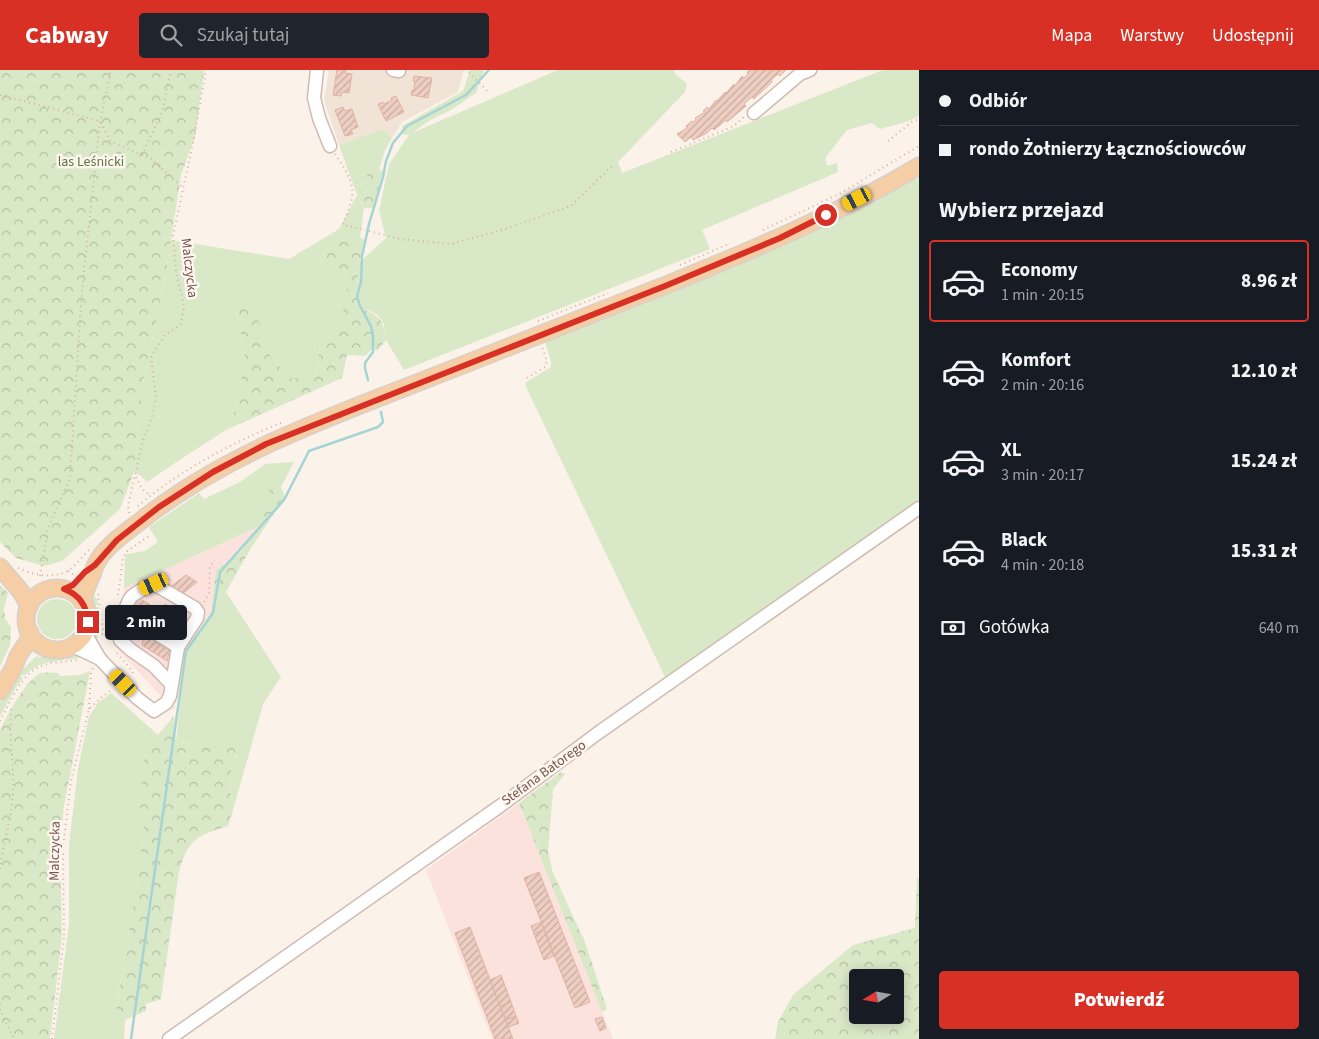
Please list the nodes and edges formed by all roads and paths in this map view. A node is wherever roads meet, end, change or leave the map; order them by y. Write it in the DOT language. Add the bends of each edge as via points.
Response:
graph roads {
  1 [pos="112,70"];
  2 [pos="171,70"];
  3 [pos="206,70"];
  4 [pos="318,70"];
  5 [pos="810,70"];
  6 [pos="469,72"];
  7 [pos="487,91"];
  8 [pos="0,94"];
  9 [pos="751,113"];
  10 [pos="919,119"];
  11 [pos="100,121"];
  12 [pos="888,141"];
  13 [pos="330,146"];
  14 [pos="671,152"];
  15 [pos="142,155"];
  16 [pos="612,166"];
  17 [pos="919,166"];
  18 [pos="183,188"];
  19 [pos="538,336"];
  20 [pos="527,378"];
  21 [pos="136,475"];
  22 [pos="151,496"];
  23 [pos="919,508"];
  24 [pos="129,513"];
  25 [pos="215,560"];
  26 [pos="95,565"];
  27 [pos="2,568"];
  28 [pos="43,583"];
  29 [pos="64,589"];
  30 [pos="98,593"];
  31 [pos="82,602"];
  32 [pos="29,607"];
  33 [pos="198,612"];
  34 [pos="123,618"];
  35 [pos="30,633"];
  36 [pos="85,633"];
  37 [pos="100,640"];
  38 [pos="178,647"];
  39 [pos="47,648"];
  40 [pos="78,652"];
  41 [pos="97,662"];
  42 [pos="13,668"];
  43 [pos="123,683"];
  44 [pos="172,686"];
  45 [pos="0,691"];
  46 [pos="7,706"];
  47 [pos="89,709"];
  48 [pos="0,721"];
  49 [pos="0,869"];
  50 [pos="0,1004"];
  51 [pos="14,1039"];
  52 [pos="52,1039"];
  53 [pos="169,1039"];
  1 -- 11 [label="path"];
  2 -- 15 [label="path" via="162,112"];
  3 -- 18 [label="path, Malczycka"];
  4 -- 13 [label="street" via="314,98 318,118"];
  5 -- 9 [label="street" via="800,74"];
  6 -- 7 [label="path"];
  8 -- 11 [label="path"];
  9 -- 14 [label="path" via="734,126"];
  10 -- 12 [label="path"];
  11 -- 15 [label="path" via="110,142"];
  11 -- 28 [label="path" via="82,291 70,478 48,528"];
  13 -- 16 [label="path" via="348,175 352,190 343,225 400,239 451,244 571,206"];
  15 -- 18 [label="path" via="150,158"];
  17 -- 19 [label="main road" via="780,238"];
  18 -- 21 [label="path, Malczycka" via="173,246 184,306 181,324 165,334 151,356 156,399"];
  19 -- 20 [label="path" via="547,361 545,367"];
  19 -- 26 [label="main road" via="266,444 213,472 159,507 117,540"];
  21 -- 22 [label="path" via="142,489"];
  21 -- 24 [label="path, Malczycka"];
  23 -- 53 [label="street, Stefana Batorego"];
  25 -- 33 [label="path" via="210,566 209,594"];
  26 -- 29 [label="main road"];
  26 -- 31 [label="main road"];
  27 -- 28 [label="main road" via="29,586"];
  27 -- 32 [label="main road"];
  28 -- 29 [label="main road"];
  28 -- 32 [label="main road"];
  29 -- 31 [label="main road"];
  30 -- 37 [label="path" via="103,631"];
  31 -- 36 [label="main road" via="87,611"];
  32 -- 35 [label="main road" via="27,625"];
  33 -- 34 [label="street" via="154,584 134,593 128,600"];
  33 -- 38 [label="street"];
  34 -- 38 [label="street" via="134,620"];
  34 -- 44 [label="street" via="120,640 154,666"];
  35 -- 39 [label="main road"];
  35 -- 42 [label="main road"];
  36 -- 40 [label="main road"];
  36 -- 41 [label="street"];
  38 -- 44 [label="street"];
  39 -- 40 [label="main road"];
  39 -- 42 [label="main road"];
  40 -- 41 [label="street"];
  40 -- 46 [label="path" via="33,670"];
  41 -- 43 [label="street"];
  41 -- 47 [label="path, Malczycka" via="91,674"];
  42 -- 45 [label="main road"];
  43 -- 44 [label="street" via="154,711 168,700"];
  43 -- 47 [label="path"];
  46 -- 48 [label="path"];
  46 -- 49 [label="path" via="11,710 13,788"];
  47 -- 52 [label="path, Malczycka" via="76,755 67,810 63,847 64,937"];
  50 -- 51 [label="path"];
}
